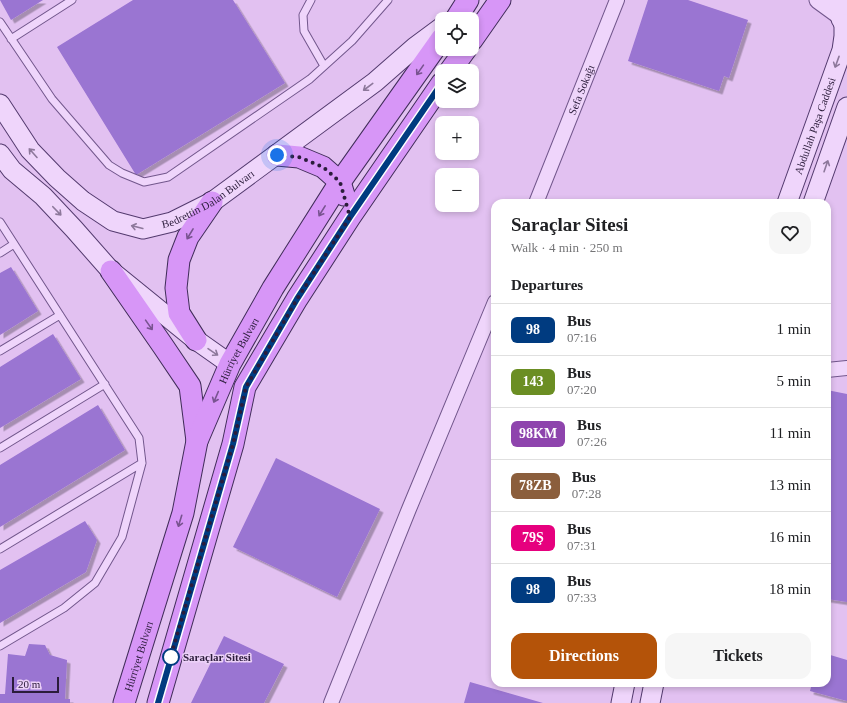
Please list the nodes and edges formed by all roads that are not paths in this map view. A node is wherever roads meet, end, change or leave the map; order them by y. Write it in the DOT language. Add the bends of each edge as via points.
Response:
graph roads {
  1 [pos="72,0"];
  2 [pos="311,0"];
  3 [pos="388,0"];
  4 [pos="500,0"];
  5 [pos="617,0"];
  6 [pos="818,0"];
  7 [pos="843,17"];
  8 [pos="0,22"];
  9 [pos="479,30"];
  10 [pos="435,32"];
  11 [pos="11,39"];
  12 [pos="435,48"];
  13 [pos="324,66"];
  14 [pos="435,93"];
  15 [pos="0,105"];
  16 [pos="847,106"];
  17 [pos="0,154"];
  18 [pos="277,155"];
  19 [pos="0,176"];
  20 [pos="340,182"];
  21 [pos="43,196"];
  22 [pos="538,199"];
  23 [pos="788,199"];
  24 [pos="814,199"];
  25 [pos="212,202"];
  26 [pos="350,217"];
  27 [pos="0,222"];
  28 [pos="14,244"];
  29 [pos="0,253"];
  30 [pos="111,270"];
  31 [pos="491,312"];
  32 [pos="60,315"];
  33 [pos="196,340"];
  34 [pos="0,351"];
  35 [pos="260,361"];
  36 [pos="230,364"];
  37 [pos="847,368"];
  38 [pos="831,370"];
  39 [pos="105,384"];
  40 [pos="197,441"];
  41 [pos="0,448"];
  42 [pos="142,463"];
  43 [pos="0,549"];
  44 [pos="0,646"];
  45 [pos="624,687"];
  46 [pos="653,687"];
  47 [pos="124,703"];
  48 [pos="158,703"];
  49 [pos="331,703"];
  50 [pos="621,703"];
  51 [pos="650,703"];
  1 -- 11 [label="lane"];
  2 -- 13 [label="lane" via="303,15 304,31"];
  3 -- 13 [label="lane" via="352,41"];
  4 -- 9 [label="main road"];
  5 -- 22 [label="street, Sefa Sokağı"];
  6 -- 7 [label="street"];
  7 -- 23 [label="main road, Abdullah Paşa Caddesi, one-way" via="842,50"];
  8 -- 11 [label="lane"];
  10 -- 18 [label="main road, Bedrettin Dalan Bulvarı, one-way" via="374,82"];
  11 -- 13 [label="lane" via="52,99 110,165 144,182 168,178 310,79"];
  12 -- 20 [label="main road, Hürriyet Bulvarı, one-way"];
  14 -- 26 [label="main road, Hürriyet Bulvarı"];
  25 -- 15 [label="main road, Bedrettin Dalan Bulvarı, one-way" via="172,222 143,229 113,221 83,202 56,178 30,150"];
  24 -- 16 [label="main road, one-way"];
  17 -- 21 [label="main road" via="12,170"];
  18 -- 20 [label="main road" via="299,157 323,167"];
  18 -- 25 [label="main road, Bedrettin Dalan Bulvarı"];
  19 -- 21 [label="main road"];
  20 -- 26 [label="main road"];
  20 -- 36 [label="main road, Hürriyet Bulvarı, one-way" via="273,288"];
  21 -- 30 [label="main road, one-way"];
  25 -- 33 [label="main road, one-way" via="188,237 179,260 176,288 179,313"];
  26 -- 35 [label="main road, Hürriyet Bulvarı"];
  27 -- 28 [label="lane"];
  28 -- 29 [label="lane"];
  28 -- 32 [label="lane"];
  30 -- 33 [label="main road"];
  30 -- 40 [label="main road, one-way" via="190,386"];
  31 -- 49 [label="street"];
  32 -- 34 [label="lane"];
  32 -- 39 [label="lane"];
  33 -- 36 [label="main road, one-way"];
  35 -- 36 [label="main road" via="249,368 238,368"];
  35 -- 48 [label="main road, Hürriyet Bulvarı" via="246,387 233,444"];
  36 -- 40 [label="main road, Hürriyet Bulvarı, one-way"];
  37 -- 38 [label="street"];
  39 -- 41 [label="lane"];
  39 -- 42 [label="lane" via="139,438"];
  40 -- 47 [label="main road, Hürriyet Bulvarı, one-way" via="183,514"];
  42 -- 43 [label="lane"];
  42 -- 44 [label="lane" via="122,537 95,583 64,608"];
  45 -- 50 [label="main road"];
  46 -- 51 [label="main road"];
}
